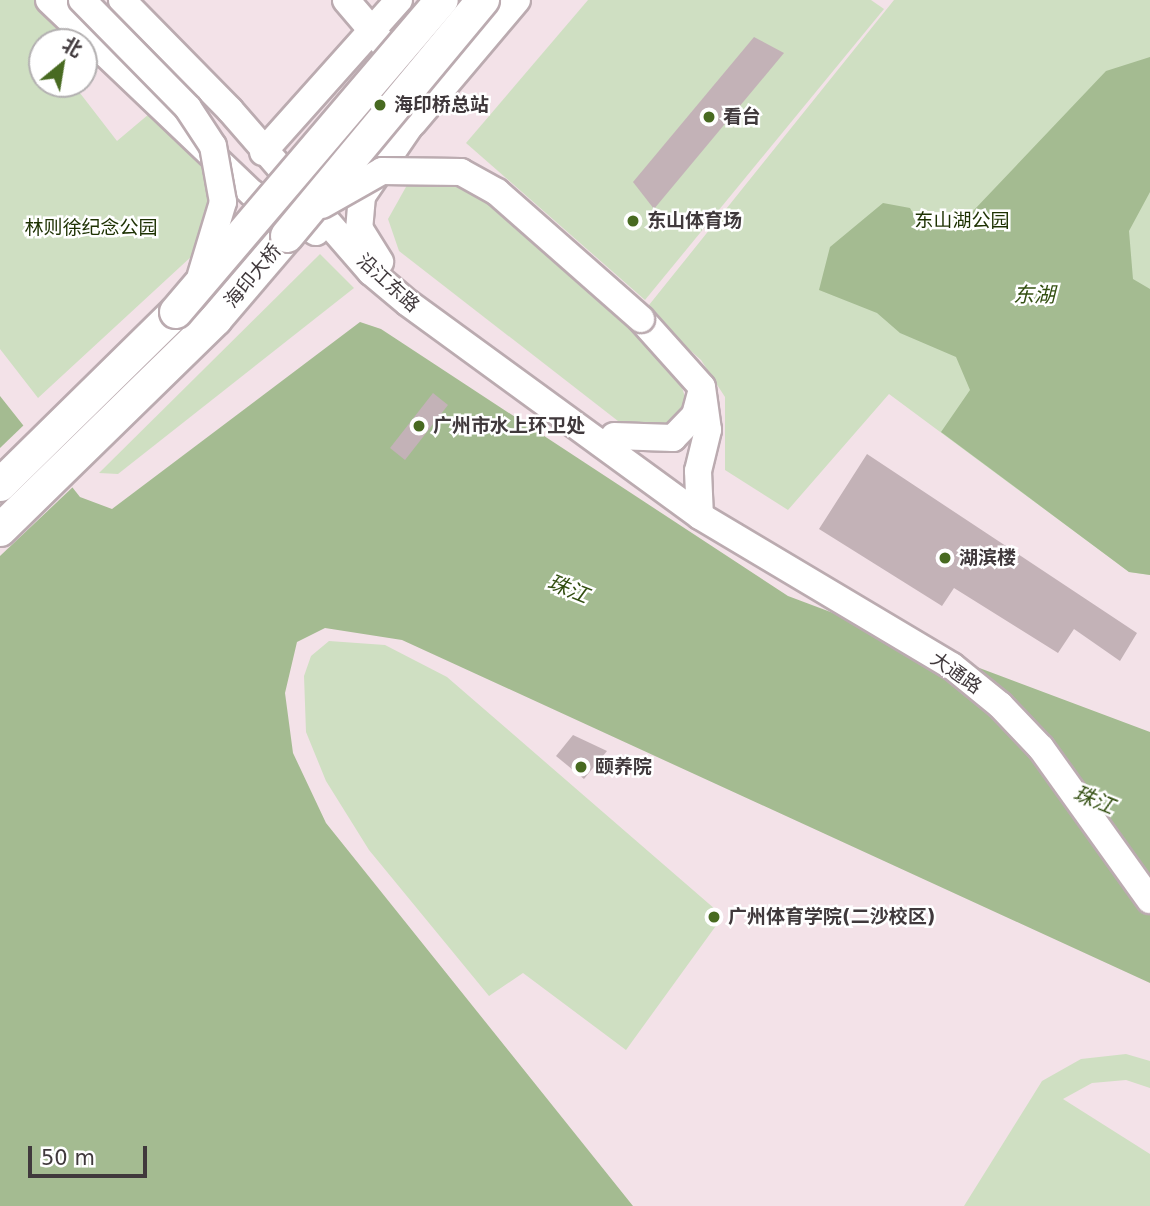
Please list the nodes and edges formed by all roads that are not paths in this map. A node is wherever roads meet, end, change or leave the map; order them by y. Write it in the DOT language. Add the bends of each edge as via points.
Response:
graph roads {
  1 [pos="50,0"];
  2 [pos="82,0"];
  3 [pos="122,0"];
  4 [pos="346,0"];
  5 [pos="442,0"];
  6 [pos="482,0"];
  7 [pos="517,0"];
  8 [pos="397,3"];
  9 [pos="372,29"];
  10 [pos="455,73"];
  11 [pos="410,126"];
  12 [pos="263,152"];
  13 [pos="287,236"];
  14 [pos="371,272"];
  15 [pos="176,312"];
  16 [pos="702,387"];
  17 [pos="614,436"];
  18 [pos="0,485"];
  19 [pos="699,505"];
  20 [pos="0,530"];
  21 [pos="790,565"];
  22 [pos="1150,871"];
  23 [pos="1150,900"];
  1 -- 14 [label="main road" via="252,193"];
  2 -- 15 [label="main road, bridge" via="195,117 220,167 223,202 214,245"];
  3 -- 12 [label="main road, 沿江东路"];
  4 -- 9 [label="main road"];
  5 -- 15 [label="highway, 海印大桥, bridge"];
  6 -- 13 [label="highway, 海印大桥, bridge"];
  7 -- 10 [label="main road"];
  8 -- 9 [label="main road"];
  8 -- 10 [label="main road" via="395,23 412,48 442,72"];
  9 -- 11 [label="main road" via="415,89"];
  9 -- 12 [label="main road"];
  10 -- 11 [label="main road"];
  11 -- 12 [label="main road" via="377,159 331,180 306,177"];
  11 -- 17 [label="main road, 沿江东路" via="372,177 358,220 361,237 391,272"];
  12 -- 14 [label="main road, 沿江东路"];
  13 -- 16 [label="main road, bridge" via="335,194 370,174 412,167 461,172 497,192 641,319"];
  13 -- 20 [label="highway, 海印大桥" via="216,319"];
  14 -- 19 [label="main road, 沿江东路"];
  15 -- 18 [label="highway, 海印大桥"];
  16 -- 17 [label="main road" via="695,415 673,438"];
  16 -- 19 [label="main road" via="708,430"];
  17 -- 19 [label="main road, 沿江东路"];
  19 -- 21 [label="main road, 大通路"];
  21 -- 22 [label="main road, 大通路" via="958,650 1019,699 1073,760"];
  21 -- 23 [label="main road, 大通路" via="951,666 1000,705 1041,748"];
}
